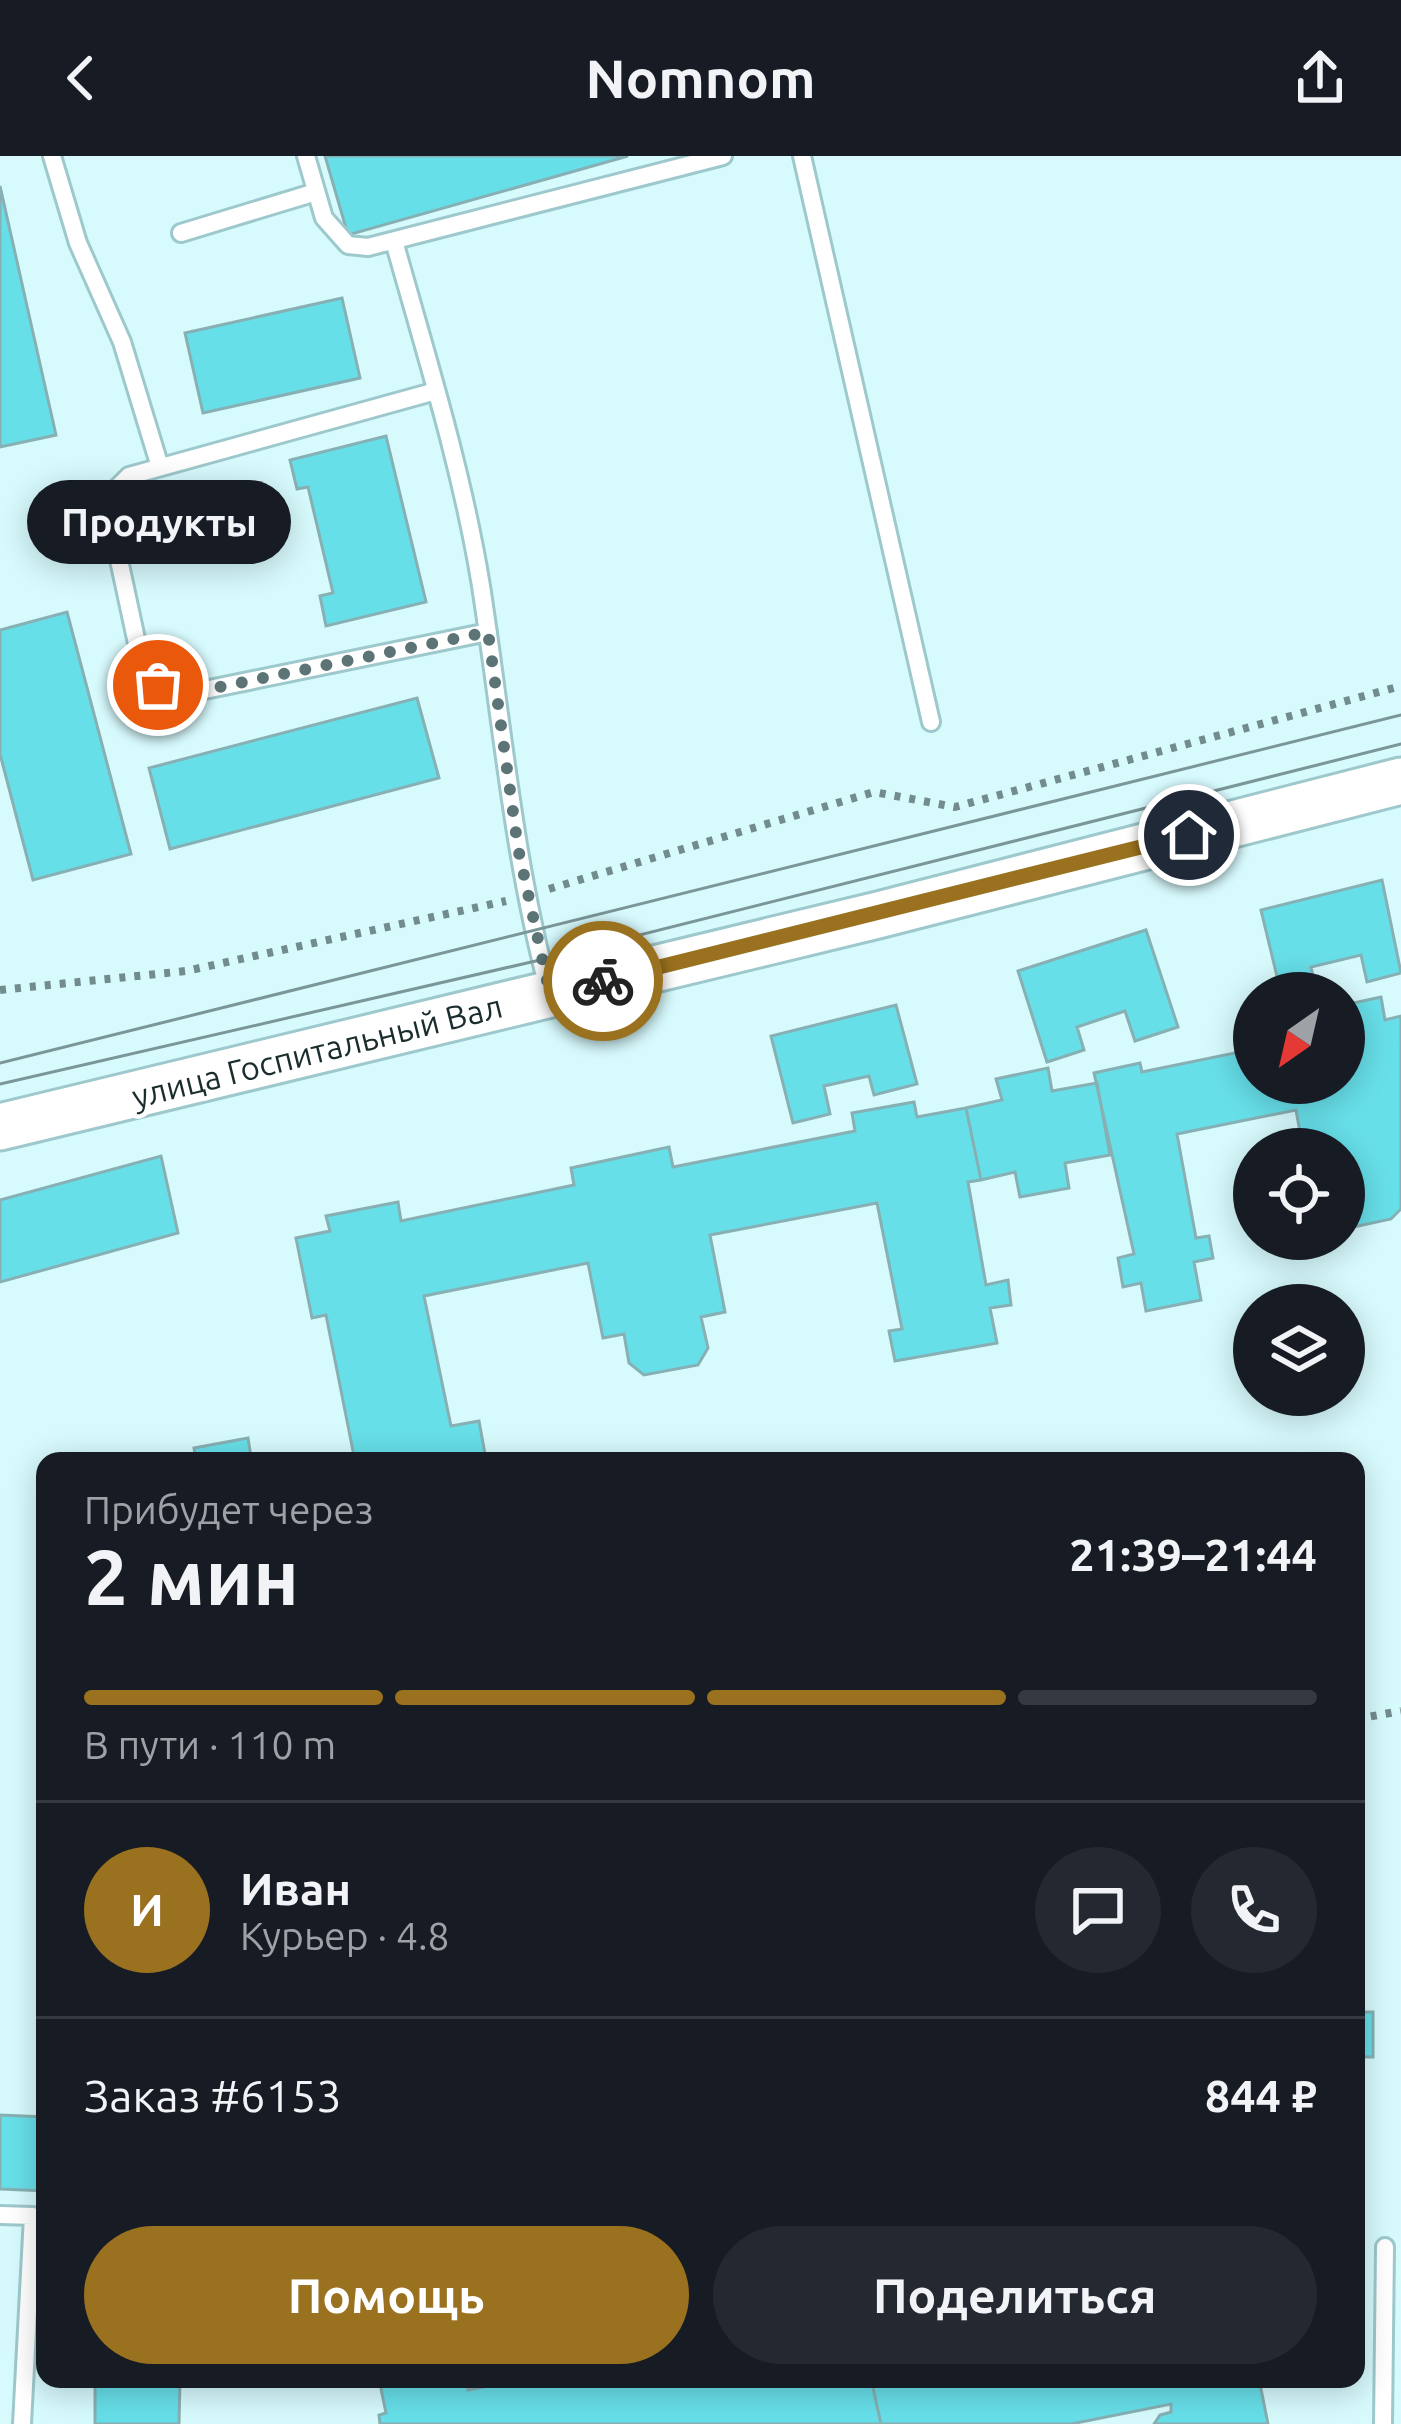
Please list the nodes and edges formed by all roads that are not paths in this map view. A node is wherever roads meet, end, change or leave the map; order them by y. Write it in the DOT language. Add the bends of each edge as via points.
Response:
graph roads {
  1 [pos="52,156"];
  2 [pos="306,156"];
  3 [pos="723,156"];
  4 [pos="802,156"];
  5 [pos="316,192"];
  6 [pos="181,233"];
  7 [pos="394,241"];
  8 [pos="436,391"];
  9 [pos="160,467"];
  10 [pos="488,632"];
  11 [pos="931,722"];
  12 [pos="1401,781"];
  13 [pos="550,994"];
  14 [pos="0,1126"];
  15 [pos="0,2215"];
  16 [pos="1385,2247"];
  17 [pos="22,2424"];
  18 [pos="1383,2424"];
  1 -- 9 [label="lane"];
  2 -- 5 [label="lane"];
  3 -- 7 [label="lane"];
  4 -- 11 [label="lane"];
  5 -- 6 [label="lane"];
  5 -- 7 [label="lane" via="324,218 348,245"];
  7 -- 8 [label="lane"];
  8 -- 9 [label="lane"];
  8 -- 10 [label="lane"];
  9 -- 10 [label="lane" via="129,476 108,509 141,662 158,685 185,694"];
  10 -- 13 [label="lane" via="527,896"];
  12 -- 13 [label="main road, улица Госпитальный Вал"];
  13 -- 14 [label="main road, улица Госпитальный Вал"];
  15 -- 17 [label="lane" via="33,2216"];
  16 -- 18 [label="lane"];
}
